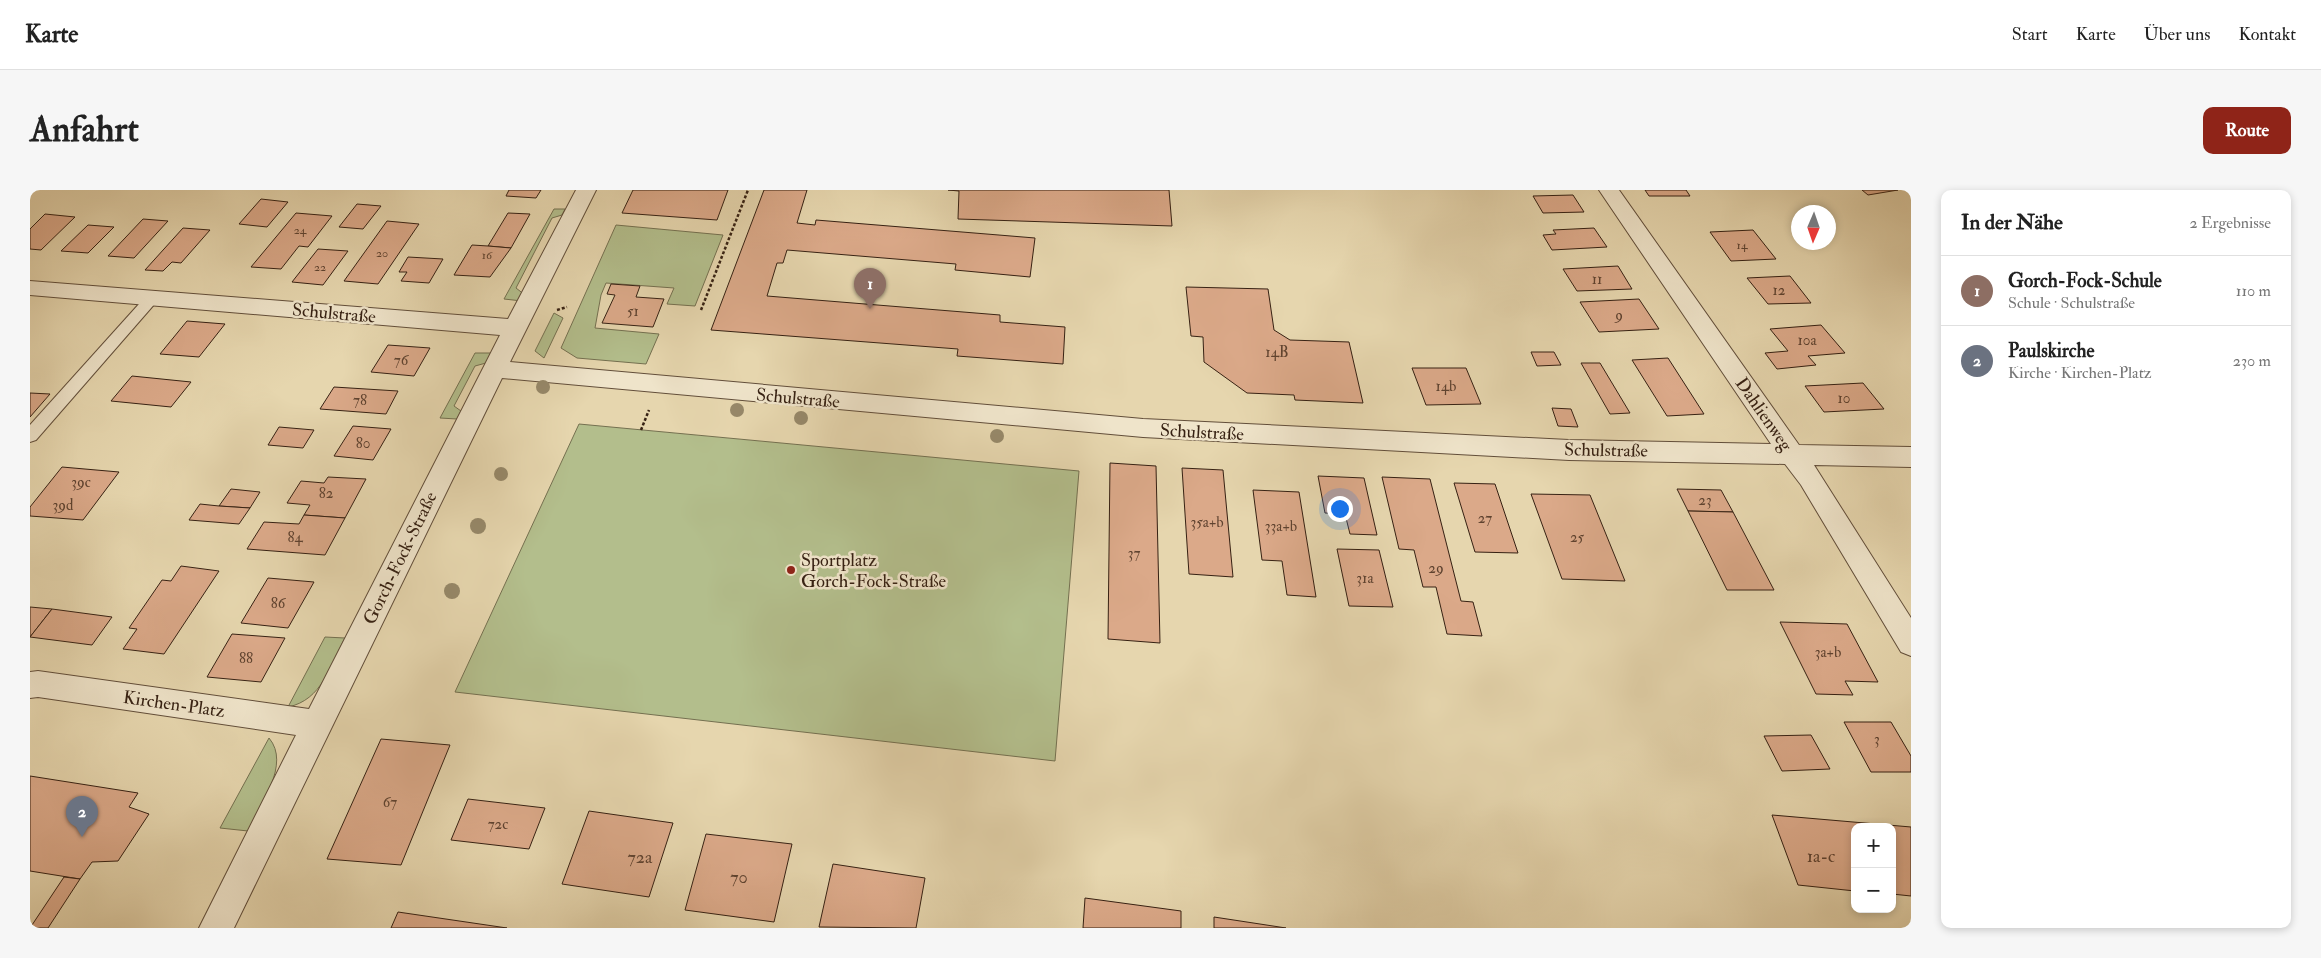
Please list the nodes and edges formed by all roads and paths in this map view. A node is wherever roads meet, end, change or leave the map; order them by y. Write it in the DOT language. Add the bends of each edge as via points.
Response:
graph roads {
  1 [pos="586,190"];
  2 [pos="748,190"];
  3 [pos="1609,190"];
  4 [pos="30,288"];
  5 [pos="152,297"];
  6 [pos="701,310"];
  7 [pos="515,328"];
  8 [pos="495,369"];
  9 [pos="30,436"];
  10 [pos="1792,454"];
  11 [pos="1911,457"];
  12 [pos="1911,643"];
  13 [pos="30,685"];
  14 [pos="318,724"];
  15 [pos="216,928"];
  1 -- 7 [label="street, Gorch-Fock-Straße"];
  2 -- 6 [label="path"];
  3 -- 10 [label="street, Dahlienweg"];
  4 -- 5 [label="street, Schulstraße"];
  5 -- 7 [label="street, Schulstraße"];
  5 -- 9 [label="lane"];
  7 -- 8 [label="street, Gorch-Fock-Straße"];
  8 -- 10 [label="street, Schulstraße" via="1143,428 1569,450"];
  8 -- 14 [label="street, Gorch-Fock-Straße"];
  10 -- 11 [label="street, Schulstraße"];
  10 -- 12 [label="street, Dahlienweg"];
  13 -- 14 [label="street, Kirchen-Platz"];
  14 -- 15 [label="street, Gorch-Fock-Straße"];
}
